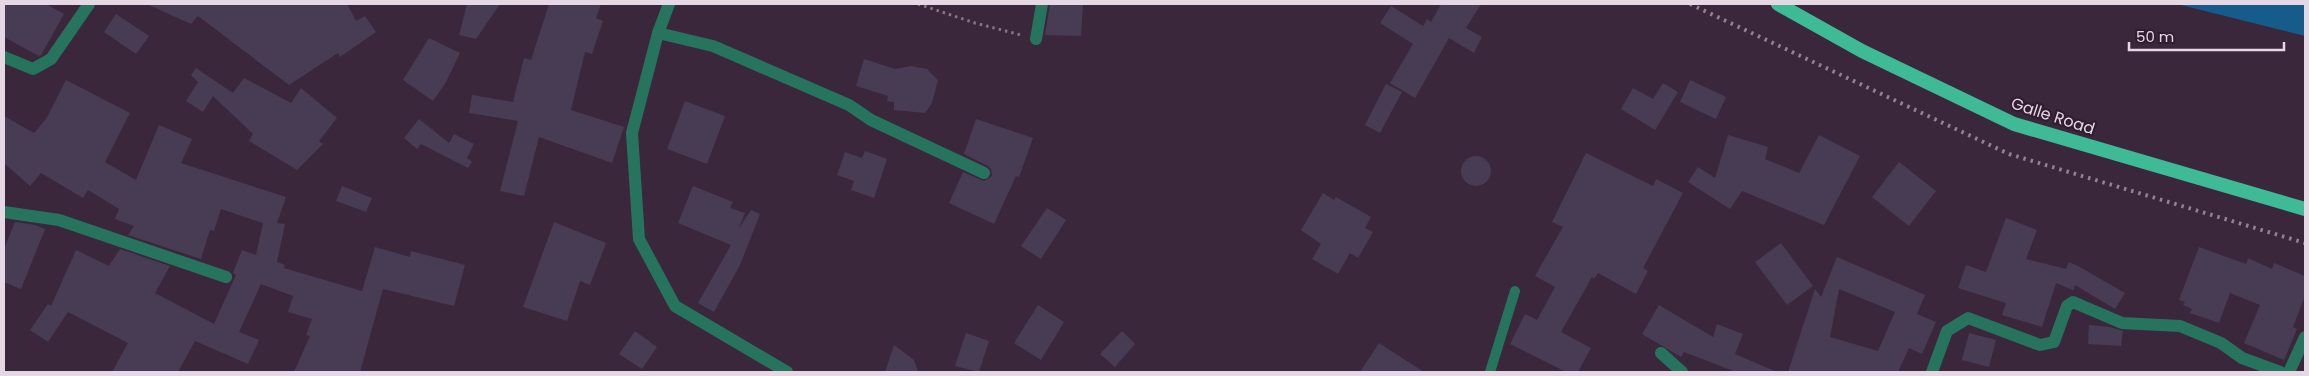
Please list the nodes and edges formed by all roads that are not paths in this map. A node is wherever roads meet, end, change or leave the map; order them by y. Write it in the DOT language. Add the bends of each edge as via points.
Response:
graph roads {
  1 [pos="89,4"];
  2 [pos="669,4"];
  3 [pos="1042,4"];
  4 [pos="1778,4"];
  5 [pos="658,33"];
  6 [pos="1036,39"];
  7 [pos="4,57"];
  8 [pos="984,172"];
  9 [pos="2305,208"];
  10 [pos="4,212"];
  11 [pos="226,277"];
  12 [pos="1515,291"];
  13 [pos="2304,342"];
  14 [pos="1661,353"];
  15 [pos="781,371"];
  16 [pos="1490,372"];
  17 [pos="1682,372"];
  18 [pos="1932,372"];
  19 [pos="2280,372"];
  20 [pos="2289,372"];
  1 -- 7 [label="street" via="51,59 34,69"];
  2 -- 5 [label="street"];
  3 -- 6 [label="street"];
  4 -- 9 [label="highway, Galle Road" via="1862,51 2014,124"];
  5 -- 8 [label="street" via="713,46 849,105 871,120"];
  5 -- 15 [label="street" via="632,133 639,240 675,306"];
  10 -- 11 [label="street" via="59,220"];
  12 -- 16 [label="lane"];
  13 -- 20 [label="street"];
  14 -- 17 [label="street"];
  18 -- 19 [label="street" via="1947,331 1968,318 2040,345 2054,342 2066,306 2073,302 2122,323 2180,326 2221,343 2242,358"];
}
